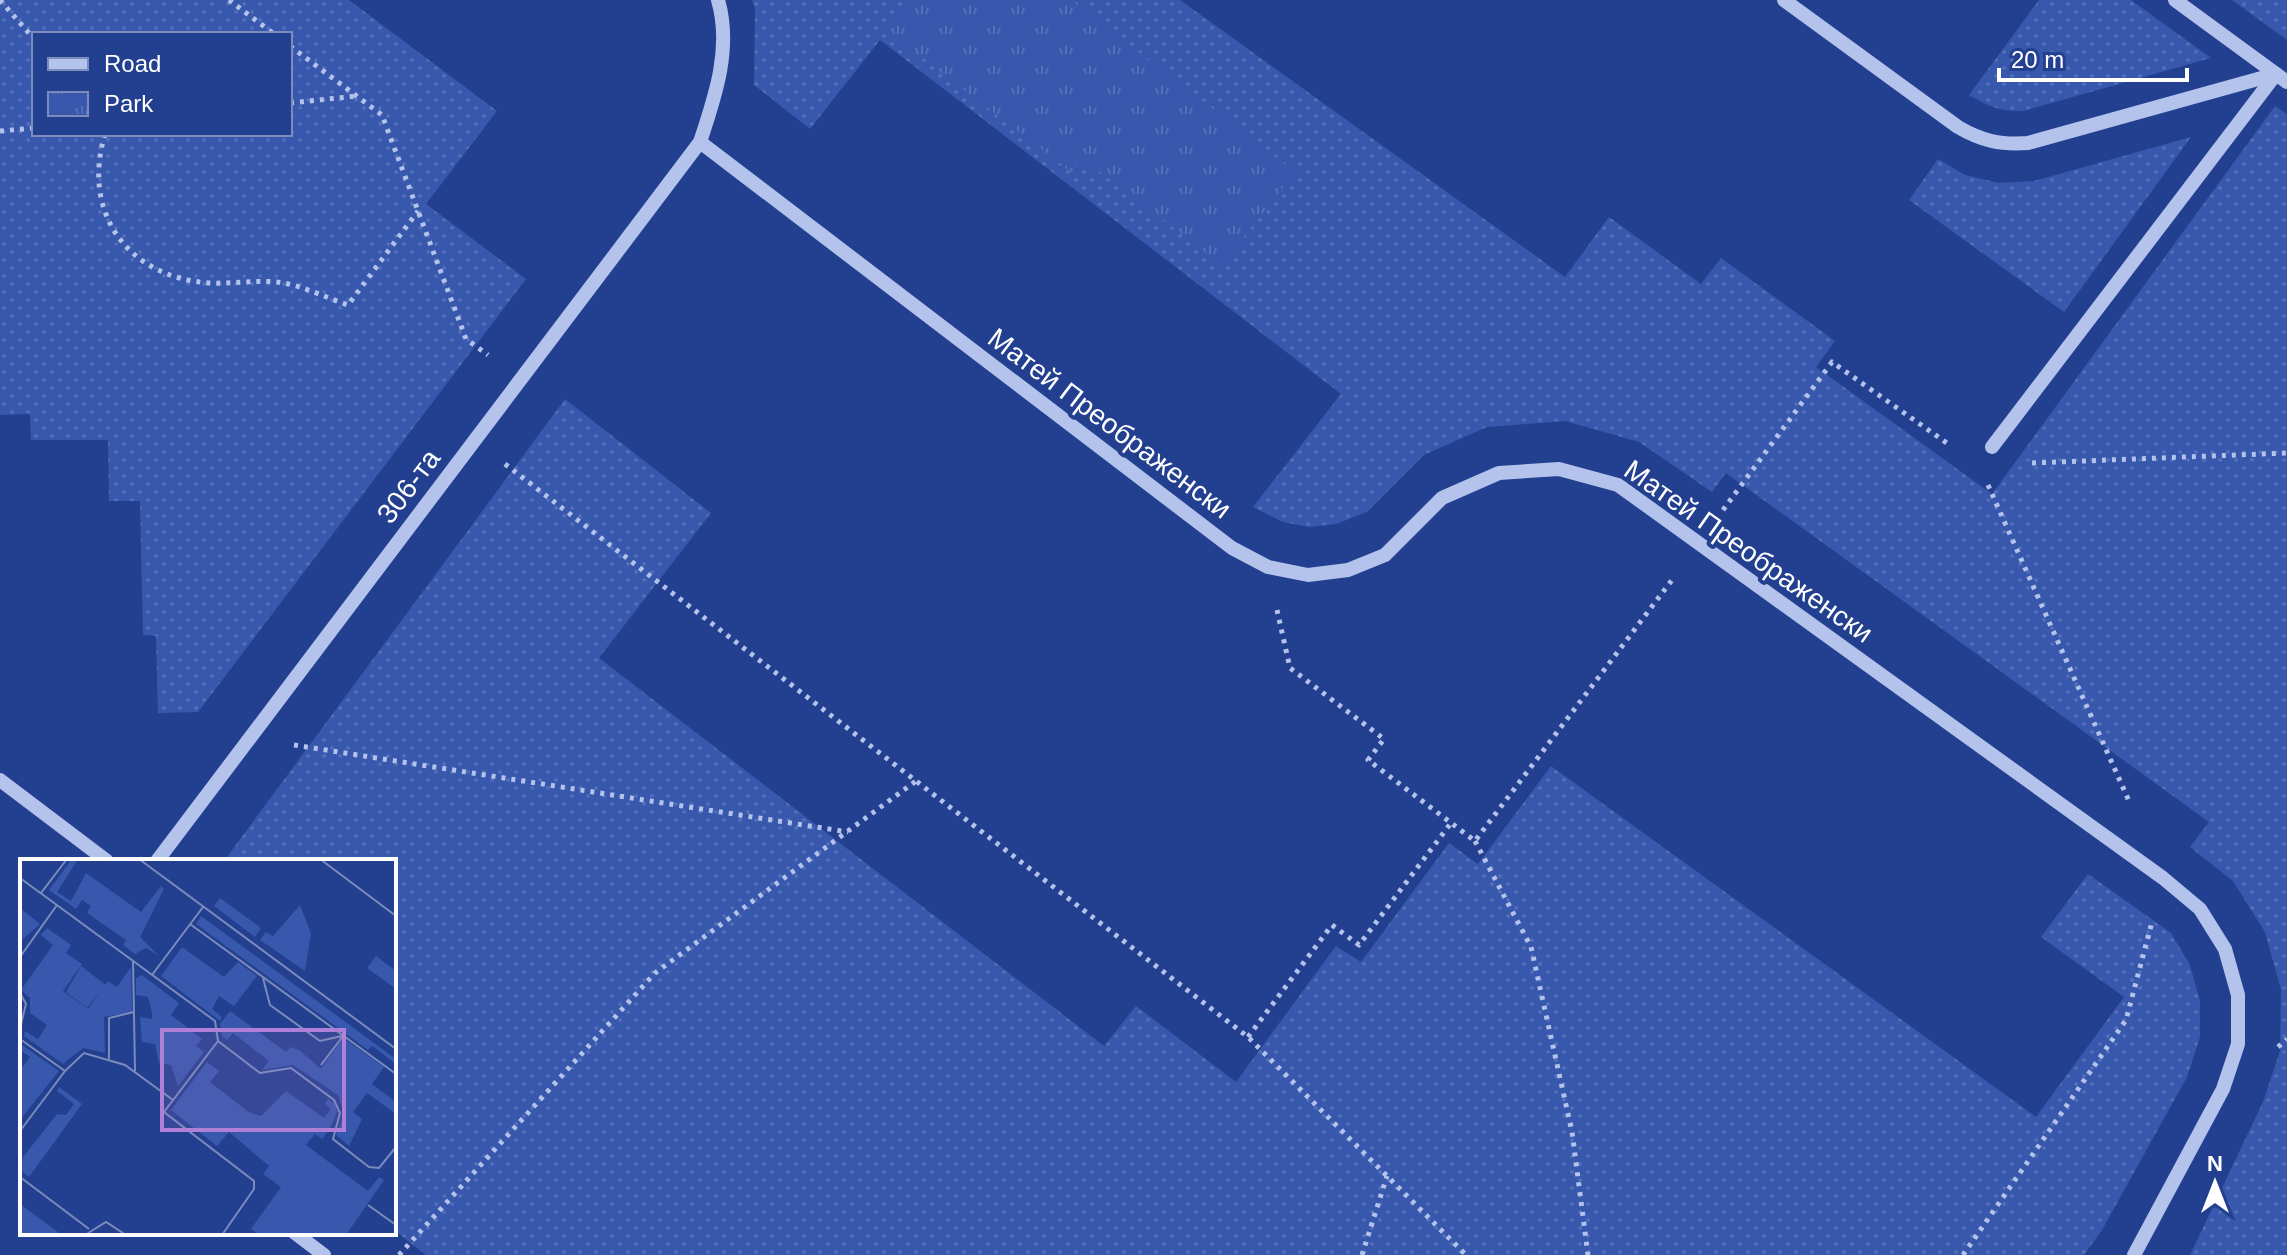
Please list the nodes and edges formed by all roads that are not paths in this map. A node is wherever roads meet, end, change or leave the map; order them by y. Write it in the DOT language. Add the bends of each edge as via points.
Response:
graph roads {
  1 [pos="718,0"];
  2 [pos="1784,0"];
  3 [pos="2175,0"];
  4 [pos="2282,78"];
  5 [pos="700,142"];
  6 [pos="1992,447"];
  7 [pos="0,780"];
  8 [pos="104,859"];
  9 [pos="158,859"];
  10 [pos="298,1235"];
  11 [pos="324,1255"];
  12 [pos="2134,1255"];
  1 -- 5 [label="street" via="721,79"];
  2 -- 4 [label="street" via="1958,127 2003,144 2028,143"];
  3 -- 4 [label="street"];
  4 -- 6 [label="street"];
  5 -- 9 [label="street, 306-та"];
  5 -- 12 [label="street, Матей Преображенски" via="1232,548 1268,567 1308,575 1348,570 1385,555 1442,498 1499,473 1559,469 1618,485 2163,878 2200,909 2225,949 2238,995 2238,1044 2223,1089"];
  7 -- 8 [label="street"];
  10 -- 11 [label="street"];
}
